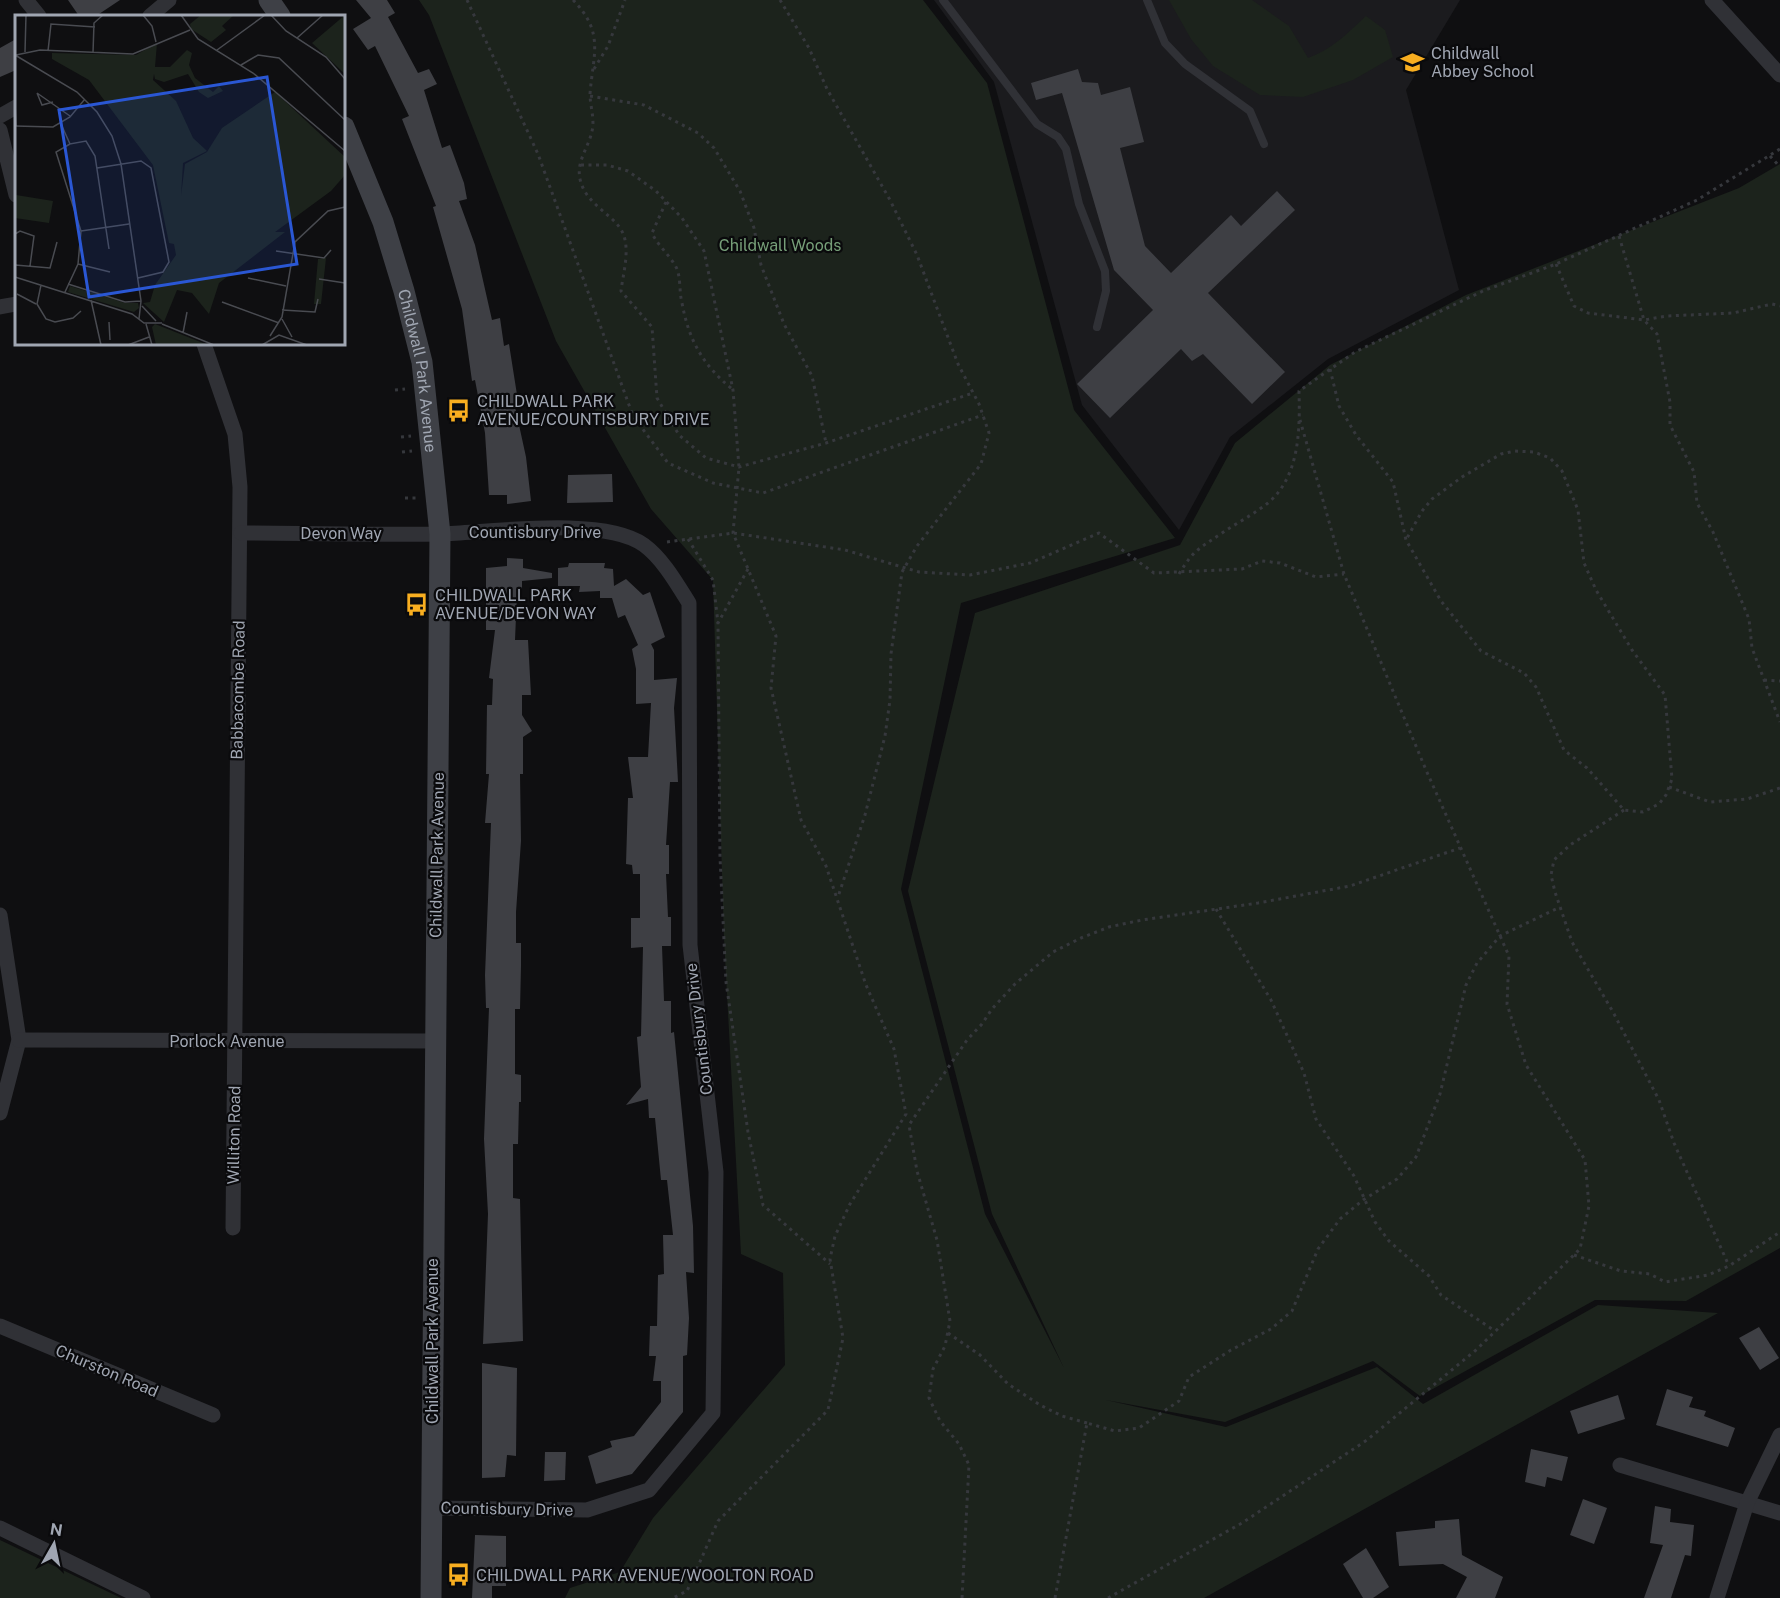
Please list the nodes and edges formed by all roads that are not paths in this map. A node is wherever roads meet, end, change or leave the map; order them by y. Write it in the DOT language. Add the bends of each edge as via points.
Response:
graph roads {
  1 [pos="26,0"];
  2 [pos="169,0"];
  3 [pos="269,0"];
  4 [pos="943,0"];
  5 [pos="1147,0"];
  6 [pos="1712,0"];
  7 [pos="38,15"];
  8 [pos="151,15"];
  9 [pos="279,15"];
  10 [pos="1780,75"];
  11 [pos="15,108"];
  12 [pos="0,116"];
  13 [pos="345,129"];
  14 [pos="0,130"];
  15 [pos="1264,144"];
  16 [pos="15,191"];
  17 [pos="15,304"];
  18 [pos="0,307"];
  19 [pos="1098,327"];
  20 [pos="204,345"];
  21 [pos="241,533"];
  22 [pos="440,534"];
  23 [pos="0,915"];
  24 [pos="19,1040"];
  25 [pos="434,1041"];
  26 [pos="235,1042"];
  27 [pos="0,1113"];
  28 [pos="233,1228"];
  29 [pos="0,1326"];
  30 [pos="213,1415"];
  31 [pos="1780,1434"];
  32 [pos="1620,1465"];
  33 [pos="1747,1503"];
  34 [pos="431,1508"];
  35 [pos="1780,1513"];
  36 [pos="0,1528"];
  37 [pos="143,1598"];
  38 [pos="431,1598"];
  39 [pos="1717,1598"];
  1 -- 7 [label="street"];
  2 -- 8 [label="street"];
  3 -- 9 [label="street"];
  4 -- 19 [label="lane" via="1037,124 1058,137 1066,149 1078,204 1105,271 1106,291"];
  5 -- 15 [label="lane" via="1165,43 1185,64 1250,111"];
  6 -- 10 [label="street"];
  11 -- 12 [label="street"];
  13 -- 22 [label="street, Childwall Park Avenue" via="383,222 422,362"];
  14 -- 16 [label="street"];
  17 -- 18 [label="street"];
  20 -- 21 [label="street, Babbacombe Road" via="235,434"];
  21 -- 22 [label="street, Devon Way"];
  21 -- 26 [label="street, Babbacombe Road"];
  22 -- 25 [label="street, Childwall Park Avenue"];
  22 -- 34 [label="street, Countisbury Drive" via="578,528 611,532 644,546 670,574 689,603 690,945 716,1172 713,1413 648,1490 587,1510"];
  23 -- 24 [label="street"];
  24 -- 26 [label="street, Porlock Avenue"];
  24 -- 27 [label="street"];
  25 -- 26 [label="street, Porlock Avenue"];
  25 -- 34 [label="street, Childwall Park Avenue"];
  26 -- 28 [label="street, Williton Road"];
  29 -- 30 [label="street, Churston Road"];
  31 -- 33 [label="street"];
  32 -- 33 [label="street"];
  33 -- 35 [label="street"];
  33 -- 39 [label="street"];
  34 -- 38 [label="street, Childwall Park Avenue"];
  36 -- 37 [label="street"];
}
